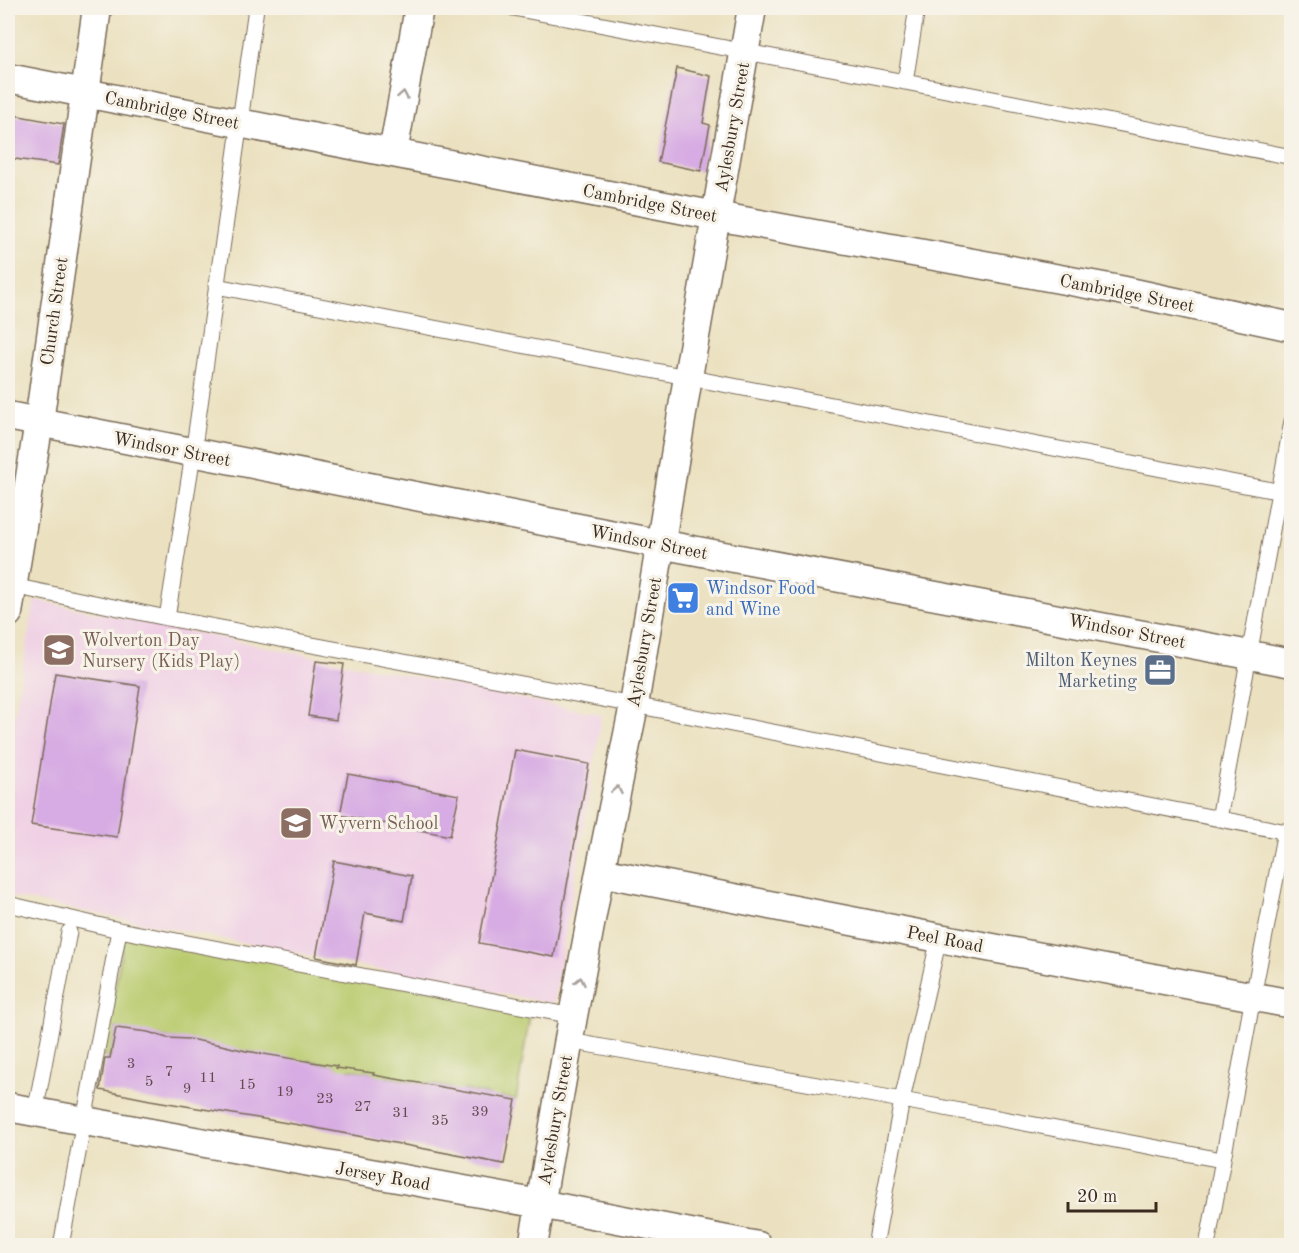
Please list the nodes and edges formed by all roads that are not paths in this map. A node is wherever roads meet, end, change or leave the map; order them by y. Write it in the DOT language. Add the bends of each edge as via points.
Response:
graph roads {
  1 [pos="97,8"];
  2 [pos="256,8"];
  3 [pos="419,8"];
  4 [pos="513,8"];
  5 [pos="752,8"];
  6 [pos="917,8"];
  7 [pos="586,14"];
  8 [pos="744,51"];
  9 [pos="8,78"];
  10 [pos="905,82"];
  11 [pos="85,94"];
  12 [pos="240,123"];
  13 [pos="393,153"];
  14 [pos="1292,157"];
  15 [pos="716,216"];
  16 [pos="216,286"];
  17 [pos="1292,327"];
  18 [pos="688,377"];
  19 [pos="8,416"];
  20 [pos="1292,421"];
  21 [pos="39,422"];
  22 [pos="193,454"];
  23 [pos="1285,493"];
  24 [pos="660,544"];
  25 [pos="9,595"];
  26 [pos="167,618"];
  27 [pos="1248,654"];
  28 [pos="1292,663"];
  29 [pos="634,705"];
  30 [pos="1219,819"];
  31 [pos="1288,832"];
  32 [pos="600,872"];
  33 [pos="8,904"];
  34 [pos="119,930"];
  35 [pos="69,932"];
  36 [pos="939,938"];
  37 [pos="1253,997"];
  38 [pos="1292,1004"];
  39 [pos="571,1028"];
  40 [pos="902,1100"];
  41 [pos="8,1107"];
  42 [pos="36,1113"];
  43 [pos="85,1122"];
  44 [pos="1222,1160"];
  45 [pos="540,1204"];
  46 [pos="61,1245"];
  47 [pos="533,1245"];
  48 [pos="758,1245"];
  49 [pos="875,1245"];
  50 [pos="1207,1245"];
  1 -- 11 [label="street, Church Street"];
  2 -- 12 [label="lane"];
  13 -- 3 [label="street, one-way"];
  4 -- 7 [label="lane"];
  5 -- 8 [label="street, Aylesbury Street"];
  6 -- 10 [label="lane"];
  7 -- 8 [label="lane"];
  8 -- 10 [label="lane"];
  8 -- 15 [label="street, Aylesbury Street"];
  9 -- 11 [label="street, Cambridge Street"];
  10 -- 14 [label="lane"];
  11 -- 12 [label="street, Cambridge Street"];
  11 -- 21 [label="street, Church Street"];
  12 -- 13 [label="street, Cambridge Street"];
  12 -- 16 [label="lane"];
  13 -- 15 [label="street, Cambridge Street"];
  15 -- 17 [label="street, Cambridge Street" via="1120,290"];
  15 -- 18 [label="street, Aylesbury Street"];
  16 -- 18 [label="lane"];
  16 -- 22 [label="lane"];
  18 -- 23 [label="lane"];
  18 -- 24 [label="street, Aylesbury Street"];
  19 -- 21 [label="street, Windsor Street"];
  20 -- 23 [label="lane"];
  21 -- 22 [label="street, Windsor Street"];
  21 -- 25 [label="street, Church Street"];
  22 -- 24 [label="street, Windsor Street"];
  22 -- 26 [label="lane"];
  23 -- 27 [label="lane"];
  24 -- 27 [label="street, Windsor Street"];
  24 -- 29 [label="street, Aylesbury Street"];
  25 -- 26 [label="lane"];
  26 -- 29 [label="lane"];
  27 -- 28 [label="street, Windsor Street"];
  27 -- 30 [label="lane"];
  29 -- 30 [label="lane"];
  32 -- 29 [label="street, Aylesbury Street, one-way"];
  30 -- 31 [label="lane"];
  31 -- 37 [label="lane"];
  32 -- 36 [label="street, Peel Road"];
  39 -- 32 [label="street, Aylesbury Street, one-way"];
  33 -- 34 [label="lane"];
  34 -- 39 [label="lane"];
  34 -- 43 [label="lane"];
  35 -- 42 [label="lane"];
  36 -- 37 [label="street, Peel Road"];
  36 -- 40 [label="lane"];
  37 -- 38 [label="street, Peel Road"];
  37 -- 44 [label="lane"];
  39 -- 40 [label="lane"];
  39 -- 45 [label="street, Aylesbury Street"];
  40 -- 44 [label="lane"];
  40 -- 49 [label="lane"];
  41 -- 42 [label="street, Jersey Road"];
  42 -- 43 [label="street, Jersey Road"];
  43 -- 45 [label="street, Jersey Road"];
  43 -- 46 [label="lane"];
  44 -- 50 [label="lane"];
  45 -- 47 [label="street, Aylesbury Street"];
  45 -- 48 [label="street, Jersey Road"];
}
